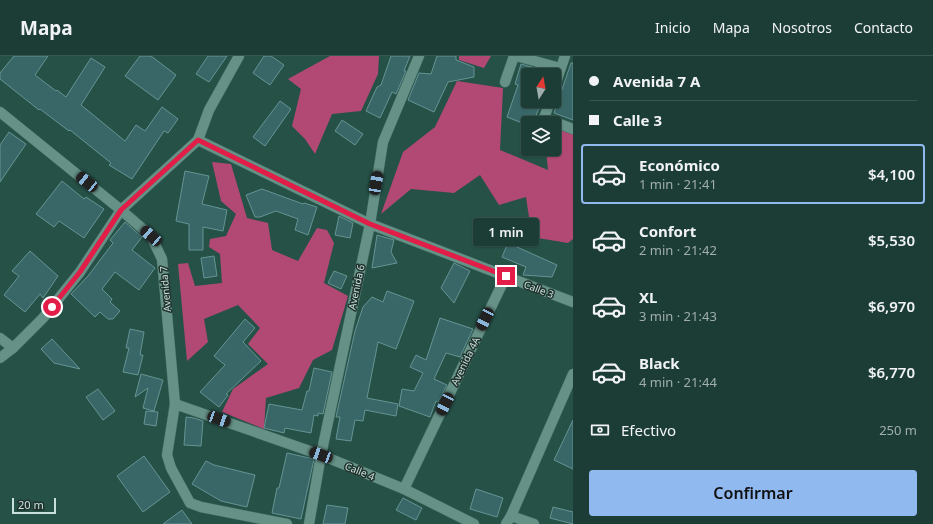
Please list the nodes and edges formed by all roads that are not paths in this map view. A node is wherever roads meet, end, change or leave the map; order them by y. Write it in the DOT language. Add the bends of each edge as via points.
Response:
graph roads {
  1 [pos="239,56"];
  2 [pos="419,56"];
  3 [pos="515,56"];
  4 [pos="565,56"];
  5 [pos="560,68"];
  6 [pos="505,82"];
  7 [pos="548,108"];
  8 [pos="0,112"];
  9 [pos="573,129"];
  10 [pos="198,140"];
  11 [pos="121,210"];
  12 [pos="370,224"];
  13 [pos="506,276"];
  14 [pos="573,302"];
  15 [pos="0,338"];
  16 [pos="13,348"];
  17 [pos="0,358"];
  18 [pos="573,374"];
  19 [pos="175,404"];
  20 [pos="321,455"];
  21 [pos="404,489"];
  22 [pos="508,520"];
  23 [pos="287,524"];
  24 [pos="309,524"];
  25 [pos="474,524"];
  26 [pos="534,524"];
  1 -- 10 [label="street" via="209,110"];
  2 -- 12 [label="street, Avenida 6" via="383,142"];
  3 -- 5 [label="street"];
  3 -- 6 [label="street"];
  4 -- 5 [label="street"];
  7 -- 9 [label="street" via="544,118"];
  8 -- 11 [label="street"];
  10 -- 11 [label="street"];
  10 -- 12 [label="street, Calle 3"];
  11 -- 16 [label="street" via="80,272 43,318"];
  11 -- 19 [label="street, Avenida 7" via="151,236 162,259"];
  12 -- 13 [label="street, Calle 3"];
  12 -- 20 [label="street, Avenida 6"];
  13 -- 14 [label="street, Calle 3"];
  13 -- 21 [label="street, Avenida 4A"];
  15 -- 16 [label="street"];
  16 -- 17 [label="street"];
  18 -- 22 [label="street"];
  19 -- 20 [label="street, Calle 4"];
  19 -- 23 [label="street, Avenida 7" via="167,455 171,468 190,503"];
  20 -- 21 [label="street, Calle 4"];
  20 -- 24 [label="street, Avenida 6"];
  21 -- 25 [label="street, Calle 4"];
  22 -- 26 [label="street"];
}
